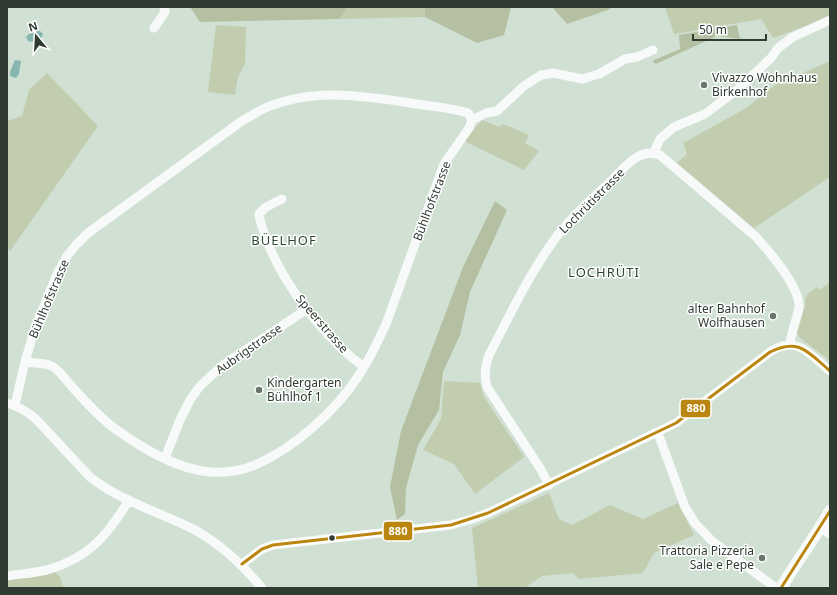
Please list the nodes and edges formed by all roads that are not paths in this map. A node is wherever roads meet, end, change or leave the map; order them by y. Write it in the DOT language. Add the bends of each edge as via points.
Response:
graph roads {
  1 [pos="164,7"];
  2 [pos="830,20"];
  3 [pos="154,28"];
  4 [pos="653,50"];
  5 [pos="472,120"];
  6 [pos="654,152"];
  7 [pos="282,199"];
  8 [pos="307,309"];
  9 [pos="790,344"];
  10 [pos="25,362"];
  11 [pos="364,367"];
  12 [pos="830,371"];
  13 [pos="11,404"];
  14 [pos="658,433"];
  15 [pos="165,458"];
  16 [pos="549,485"];
  17 [pos="128,500"];
  18 [pos="830,511"];
  19 [pos="826,530"];
  20 [pos="242,564"];
  21 [pos="7,576"];
  22 [pos="262,588"];
  23 [pos="776,588"];
  24 [pos="781,588"];
  1 -- 3 [label="street" via="165,12"];
  2 -- 6 [label="street" via="792,37 738,89 705,114 674,127 660,139"];
  4 -- 5 [label="street" via="625,59 599,74 582,79 553,73 542,75 524,86 497,111"];
  5 -- 10 [label="street, Bühlhofstrasse" via="468,113 454,109 336,94 302,97 263,109 239,123 88,233 76,245 57,274 34,331"];
  5 -- 11 [label="street, Bühlhofstrasse" via="444,164 386,324"];
  6 -- 9 [label="street" via="667,160 755,236 779,266 798,300"];
  6 -- 16 [label="street, Lochrütistrasse" via="644,153 633,160 558,235 541,260 488,355 484,378 487,387"];
  7 -- 8 [label="street, Speerstrasse" via="266,208 260,214 260,220 269,248 279,267"];
  8 -- 11 [label="street, Speerstrasse" via="336,343"];
  8 -- 15 [label="street, Aubrigstrasse" via="223,365 200,386 180,420"];
  9 -- 12 [label="street" via="804,350"];
  9 -- 14 [label="street" via="770,352 676,424"];
  10 -- 13 [label="street, Bühlhofstrasse"];
  10 -- 15 [label="street, Bühlhofstrasse" via="52,366 89,406 113,427 139,445"];
  11 -- 15 [label="street, Bühlhofstrasse" via="348,390 312,428 280,451 253,466 209,472"];
  13 -- 17 [label="street" via="35,418 90,477"];
  14 -- 16 [label="street"];
  14 -- 23 [label="street" via="685,507 695,522 711,540"];
  16 -- 20 [label="street" via="488,513 459,523 274,545 262,549"];
  17 -- 20 [label="street" via="194,530"];
  17 -- 21 [label="street" via="116,522 82,555 46,570"];
  18 -- 19 [label="main road"];
  19 -- 24 [label="main road" via="794,566"];
  20 -- 22 [label="street"];
}
